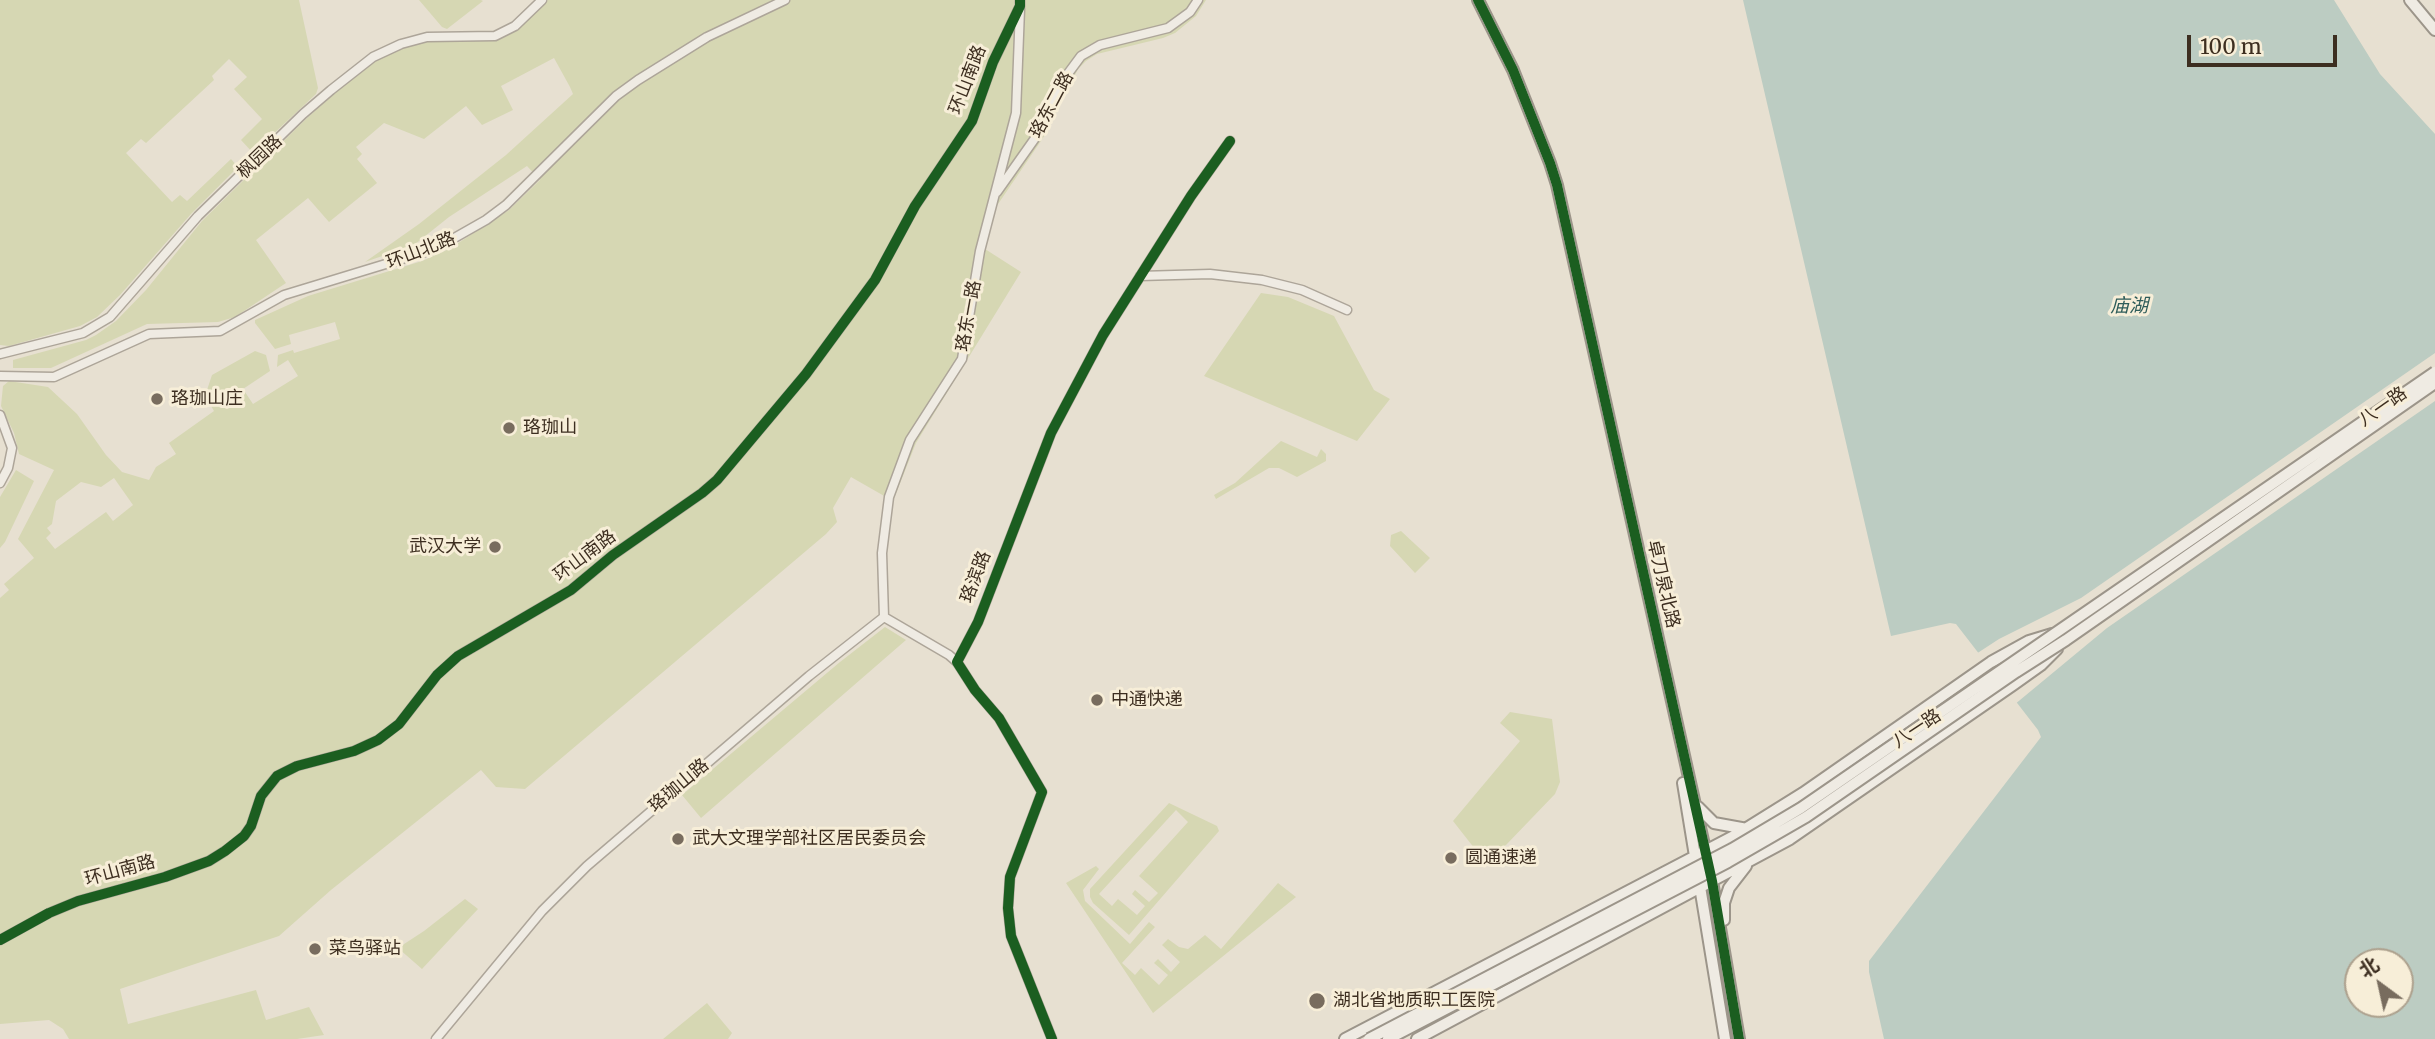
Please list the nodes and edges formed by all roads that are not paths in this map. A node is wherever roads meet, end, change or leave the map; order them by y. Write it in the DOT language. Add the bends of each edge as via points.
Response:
graph roads {
  1 [pos="542,0"];
  2 [pos="785,0"];
  3 [pos="1198,0"];
  4 [pos="1478,0"];
  5 [pos="2410,0"];
  6 [pos="1020,3"];
  7 [pos="2435,30"];
  8 [pos="1540,139"];
  9 [pos="1230,141"];
  10 [pos="994,196"];
  11 [pos="1140,276"];
  12 [pos="1346,310"];
  13 [pos="0,354"];
  14 [pos="2435,372"];
  15 [pos="0,376"];
  16 [pos="2435,383"];
  17 [pos="0,415"];
  18 [pos="0,483"];
  19 [pos="884,617"];
  20 [pos="2063,636"];
  21 [pos="957,662"];
  22 [pos="1695,804"];
  23 [pos="1747,829"];
  24 [pos="1700,855"];
  25 [pos="1749,862"];
  26 [pos="1712,881"];
  27 [pos="1700,887"];
  28 [pos="0,940"];
  29 [pos="1528,942"];
  30 [pos="1725,951"];
  31 [pos="1543,972"];
  32 [pos="436,1039"];
  33 [pos="1052,1039"];
  34 [pos="1345,1039"];
  35 [pos="1369,1039"];
  36 [pos="1388,1039"];
  37 [pos="1418,1039"];
  38 [pos="1725,1039"];
  39 [pos="1739,1039"];
  1 -- 13 [label="street, 枫园路" via="515,26 495,36 427,37 373,57 319,100 198,216 110,317 83,333"];
  2 -- 15 [label="street, 环山北路" via="707,37 638,80 616,96 506,205 435,249 284,295 220,331 149,334 54,377"];
  3 -- 10 [label="street, 珞东二路" via="1168,28 1100,45 1081,56 1064,79 1038,134"];
  4 -- 8 [label="main road, 卓刀泉北路"];
  5 -- 7 [label="main road"];
  6 -- 10 [label="street, 珞东一路" via="1016,113"];
  6 -- 28 [label="street, 环山南路" via="972,121 915,206 875,280 806,374 718,480 571,590 458,656 399,724 378,740 277,776 261,796 251,826 225,851 165,877 78,901"];
  8 -- 22 [label="main road, 卓刀泉北路" via="1567,225"];
  8 -- 24 [label="main road, 卓刀泉北路"];
  9 -- 11 [label="street, 珞滨路"];
  10 -- 19 [label="street, 珞东一路" via="962,359 910,440 889,497 882,553"];
  11 -- 12 [label="street" via="1210,274 1262,280"];
  11 -- 21 [label="street, 珞滨路" via="1103,334 1051,433 978,622"];
  14 -- 20 [label="main road, 八一路, bridge"];
  16 -- 20 [label="main road, 八一路, bridge"];
  17 -- 18 [label="street" via="12,448 9,468"];
  19 -- 21 [label="street"];
  19 -- 32 [label="street, 珞珈山路" via="587,866 542,911"];
  20 -- 23 [label="main road, bridge" via="2029,641 1991,662"];
  20 -- 25 [label="main road, bridge" via="2041,665"];
  20 -- 35 [label="main road, 八一路, bridge" via="1732,849"];
  20 -- 36 [label="main road, 八一路, bridge" via="1783,832"];
  21 -- 33 [label="street" via="999,718 1042,792 1010,877 1008,908 1011,936"];
  22 -- 23 [label="main road" via="1714,823"];
  22 -- 24 [label="main road, 卓刀泉北路"];
  23 -- 24 [label="main road"];
  24 -- 26 [label="main road, 卓刀泉北路"];
  24 -- 27 [label="main road, 卓刀泉北路"];
  24 -- 29 [label="main road"];
  25 -- 26 [label="main road"];
  25 -- 30 [label="main road" via="1726,896"];
  26 -- 27 [label="main road"];
  26 -- 30 [label="main road, 卓刀泉北路"];
  27 -- 31 [label="main road"];
  27 -- 38 [label="main road, 卓刀泉北路"];
  29 -- 31 [label="main road"];
  29 -- 34 [label="main road"];
  30 -- 39 [label="main road, 卓刀泉北路"];
  31 -- 37 [label="main road"];
}
